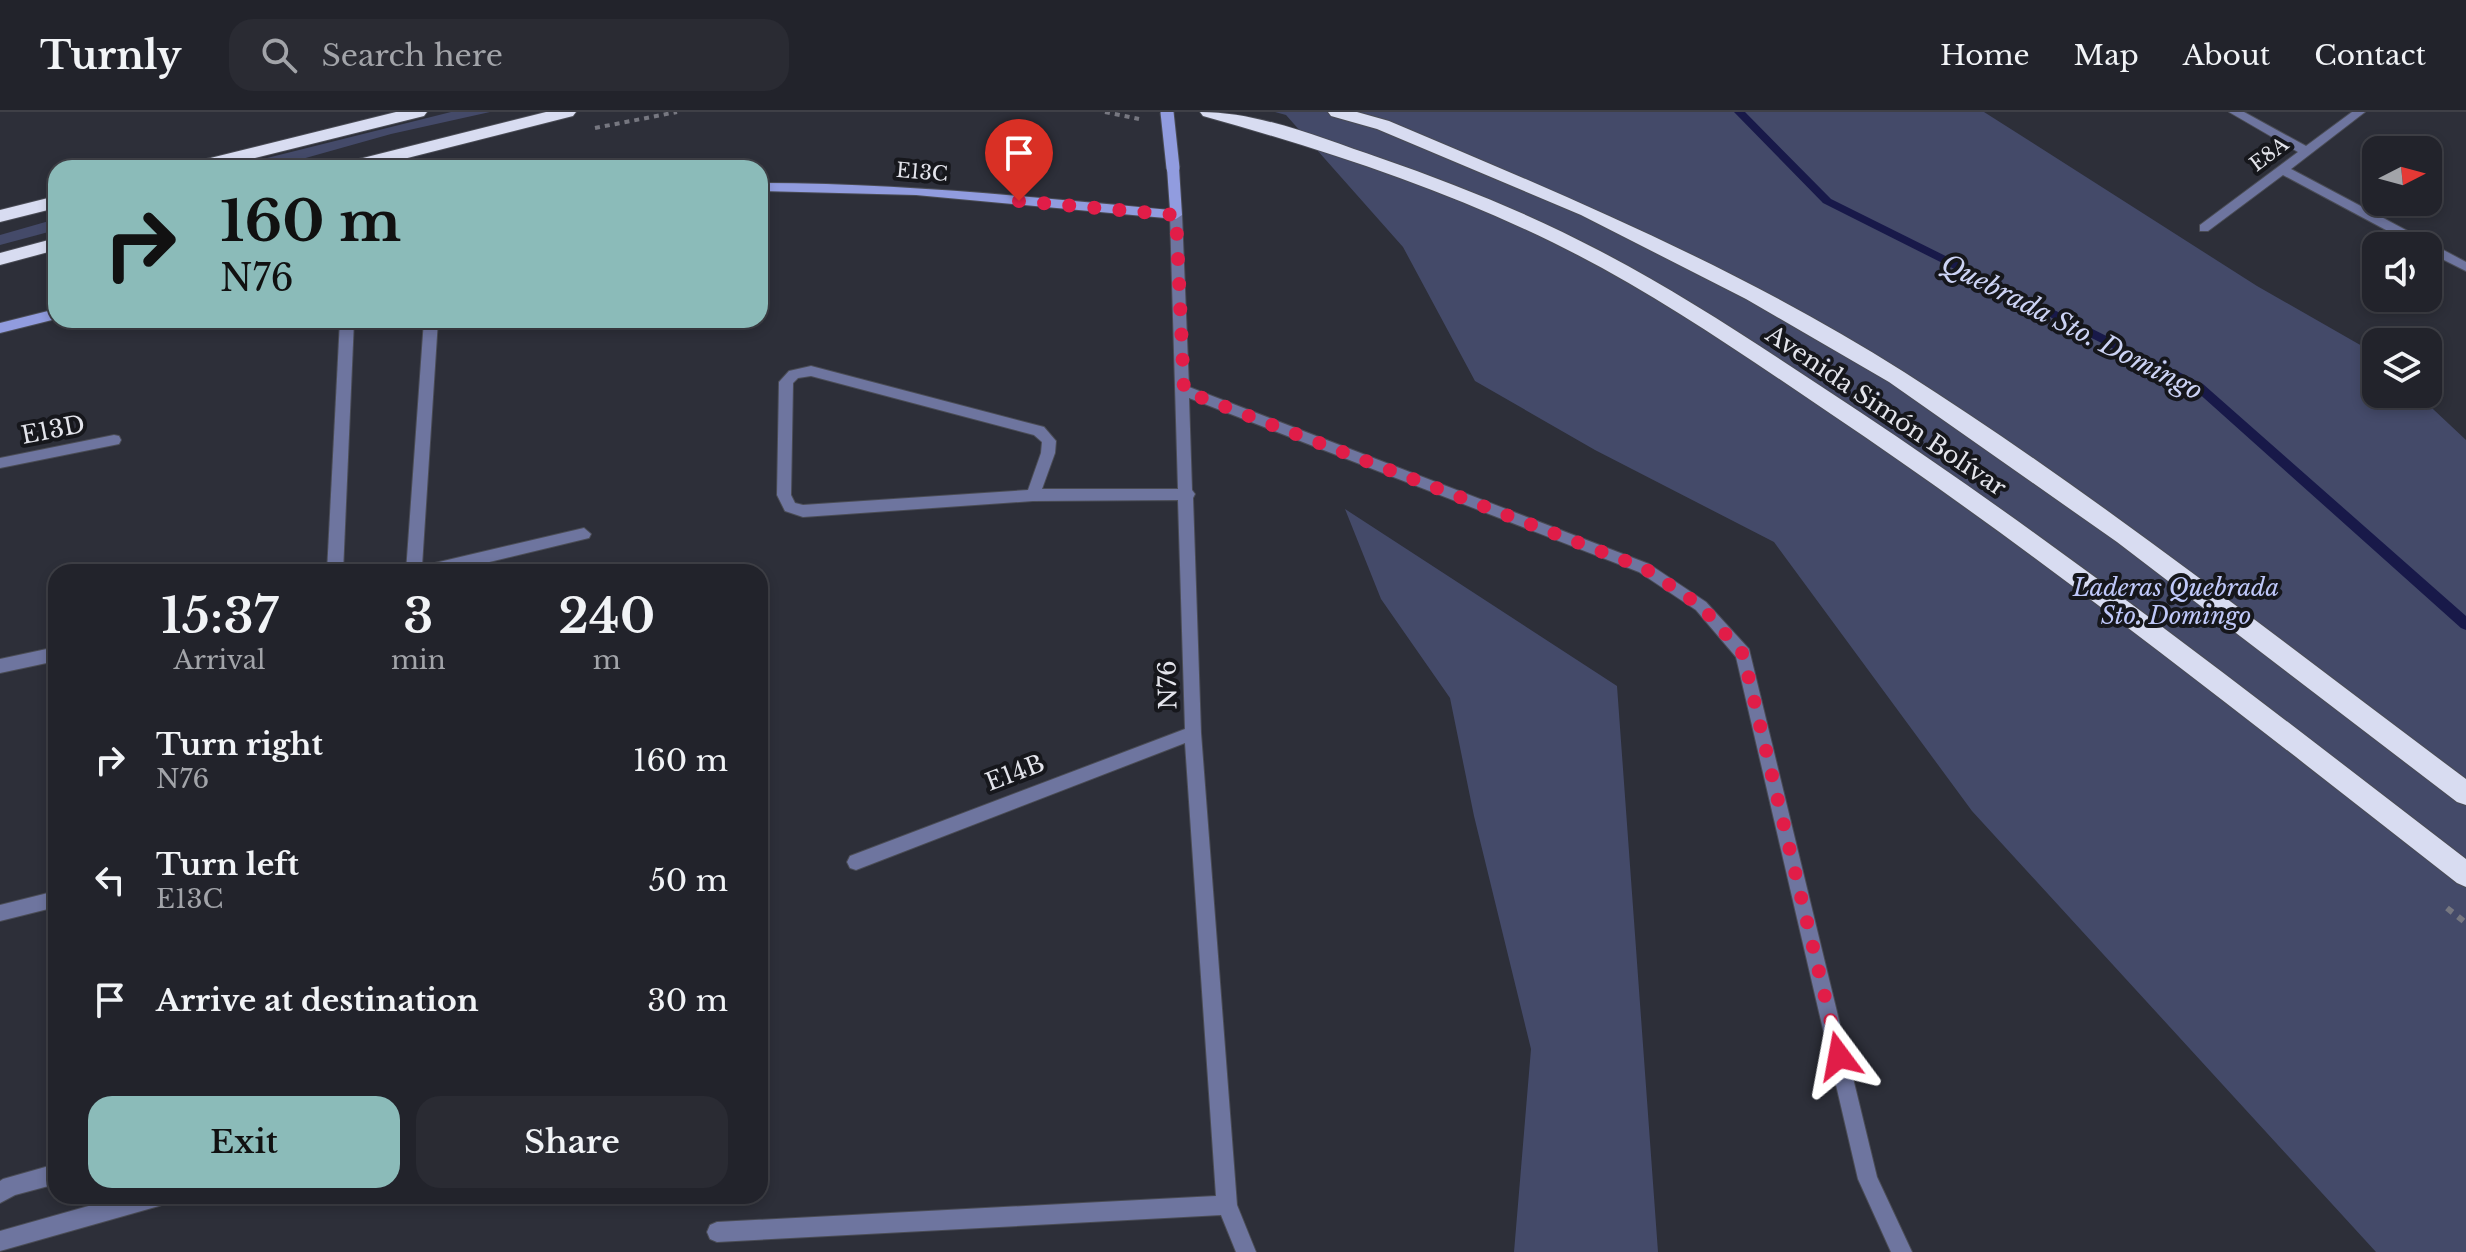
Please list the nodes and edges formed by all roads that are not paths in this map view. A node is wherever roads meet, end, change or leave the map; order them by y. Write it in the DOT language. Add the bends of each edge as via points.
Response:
graph roads {
  1 [pos="418,112"];
  2 [pos="567,112"];
  3 [pos="1167,112"];
  4 [pos="1209,112"];
  5 [pos="1337,112"];
  6 [pos="2235,112"];
  7 [pos="2359,112"];
  8 [pos="2306,151"];
  9 [pos="224,160"];
  10 [pos="377,160"];
  11 [pos="2282,169"];
  12 [pos="768,187"];
  13 [pos="48,204"];
  14 [pos="1176,215"];
  15 [pos="0,216"];
  16 [pos="2204,228"];
  17 [pos="2401,232"];
  18 [pos="48,246"];
  19 [pos="2442,254"];
  20 [pos="0,259"];
  21 [pos="2466,267"];
  22 [pos="48,316"];
  23 [pos="0,328"];
  24 [pos="347,328"];
  25 [pos="430,328"];
  26 [pos="1184,391"];
  27 [pos="114,440"];
  28 [pos="0,463"];
  29 [pos="1188,494"];
  30 [pos="1033,495"];
  31 [pos="584,534"];
  32 [pos="335,564"];
  33 [pos="415,564"];
  34 [pos="457,564"];
  35 [pos="48,656"];
  36 [pos="0,666"];
  37 [pos="1193,733"];
  38 [pos="2466,794"];
  39 [pos="856,862"];
  40 [pos="2466,875"];
  41 [pos="48,901"];
  42 [pos="0,913"];
  43 [pos="48,1176"];
  44 [pos="0,1193"];
  45 [pos="131,1204"];
  46 [pos="1227,1205"];
  47 [pos="717,1232"];
  48 [pos="0,1241"];
  49 [pos="1246,1252"];
  50 [pos="1902,1252"];
  1 -- 9 [label="highway"];
  2 -- 10 [label="highway"];
  3 -- 14 [label="street, N76, bridge"];
  4 -- 40 [label="highway, Avenida Simón Bolívar" via="1350,154 1462,197 1559,238 1635,280 1905,451 2051,555"];
  5 -- 38 [label="highway, Avenida Simón Bolívar" via="1383,125 1588,211 1753,294 1896,377 2125,536"];
  6 -- 8 [label="street"];
  7 -- 8 [label="street, E8A"];
  8 -- 11 [label="street, E8A"];
  11 -- 16 [label="street, E8A"];
  11 -- 17 [label="street"];
  12 -- 14 [label="street, E13C" via="894,189"];
  13 -- 15 [label="highway"];
  14 -- 26 [label="street, N76"];
  18 -- 20 [label="highway"];
  19 -- 21 [label="street"];
  22 -- 23 [label="street"];
  24 -- 32 [label="street"];
  25 -- 33 [label="street"];
  26 -- 29 [label="street, N76"];
  26 -- 50 [label="street" via="1644,568 1701,606 1743,654 1868,1179"];
  27 -- 28 [label="street, E13D"];
  29 -- 30 [label="street"];
  29 -- 37 [label="street, N76"];
  30 -- 30 [label="street" via="803,511 790,507 784,495 786,382 794,374 811,371 1039,431 1049,441 1048,453"];
  31 -- 34 [label="street"];
  35 -- 36 [label="street"];
  37 -- 39 [label="street, E14B"];
  37 -- 46 [label="street, N76"];
  41 -- 42 [label="street"];
  43 -- 44 [label="street"];
  45 -- 48 [label="street"];
  46 -- 47 [label="street"];
  46 -- 49 [label="street, N76"];
}
